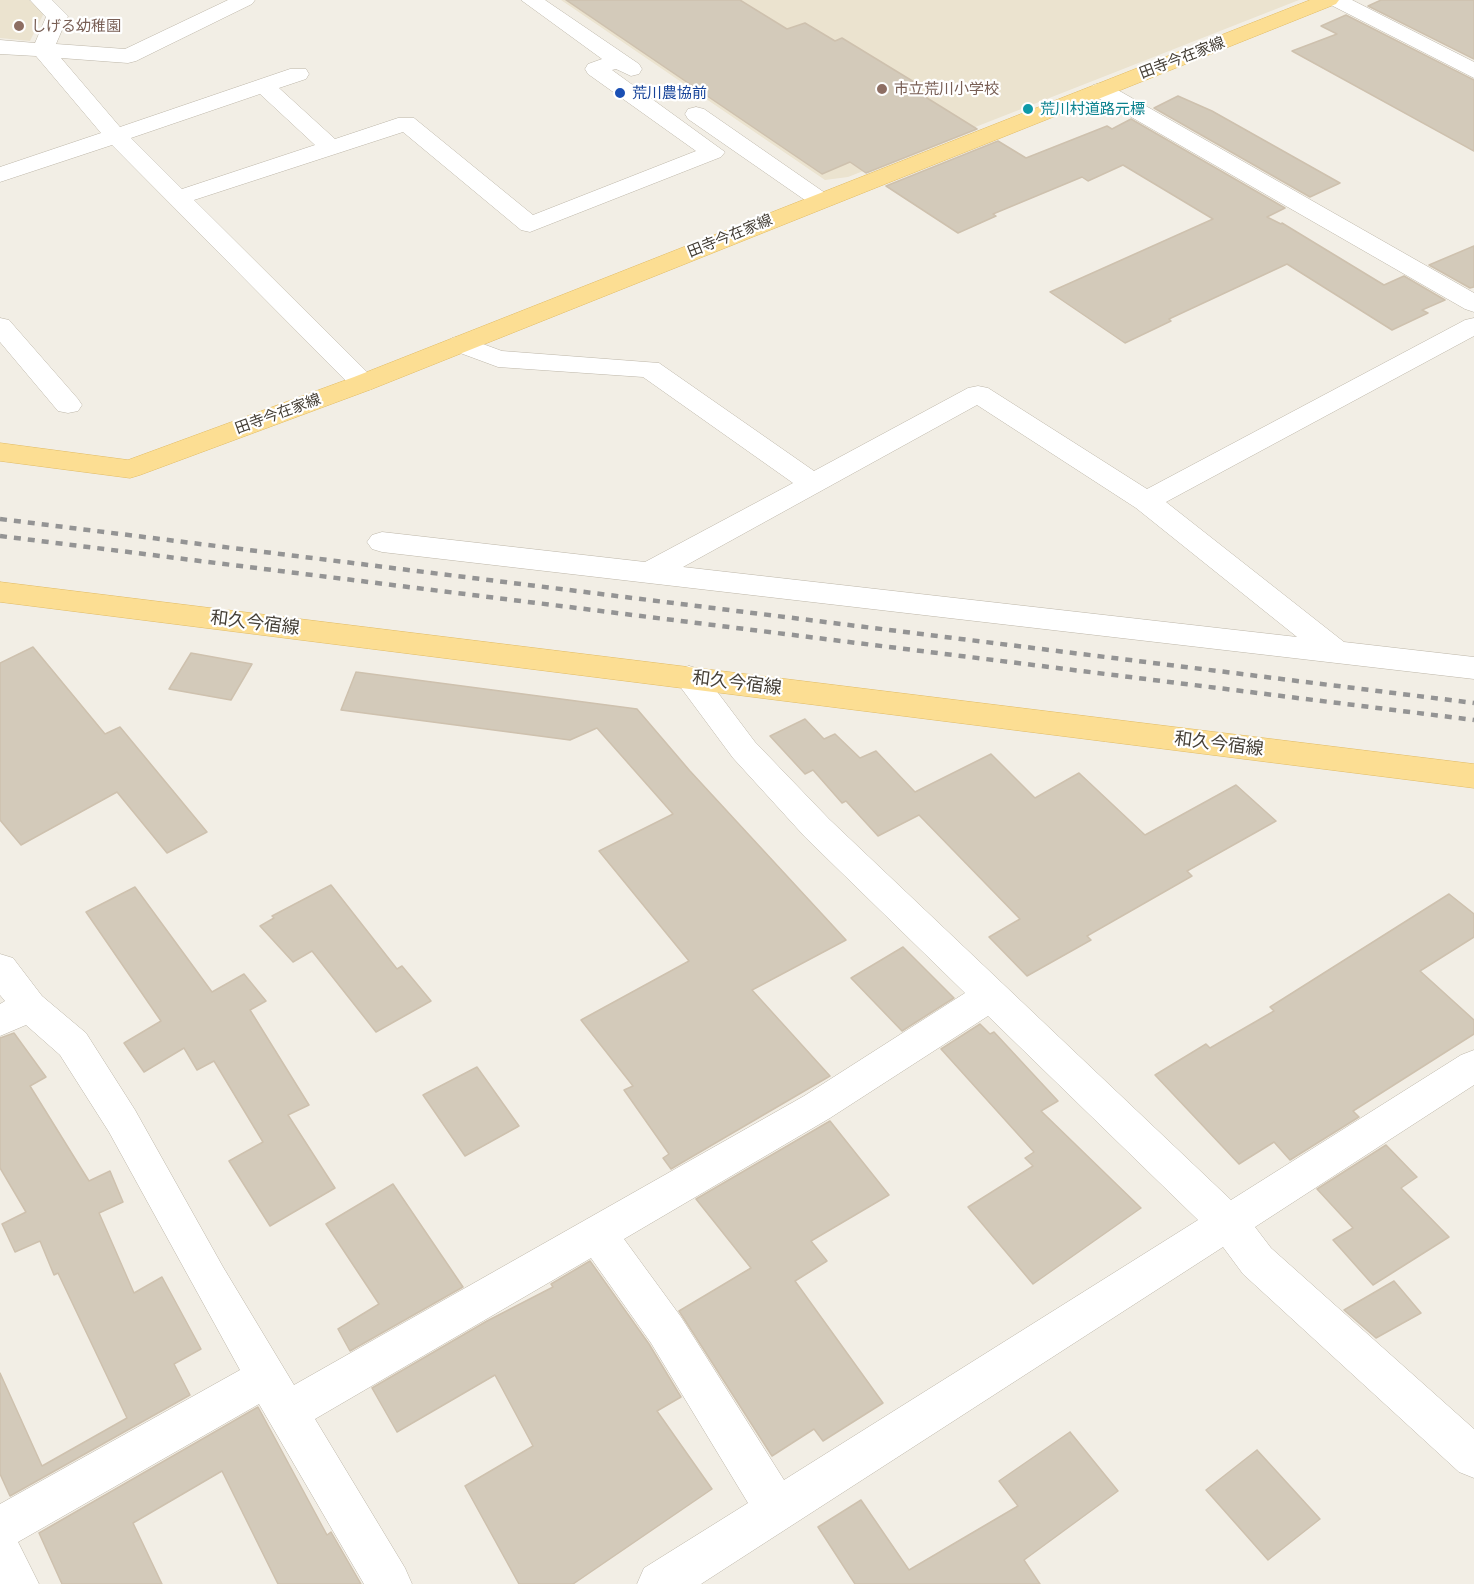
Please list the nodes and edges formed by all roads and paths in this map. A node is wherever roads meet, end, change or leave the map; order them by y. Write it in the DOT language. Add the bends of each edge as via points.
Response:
graph roads {
  1 [pos="40,0"];
  2 [pos="244,0"];
  3 [pos="531,0"];
  4 [pos="1329,0"];
  5 [pos="1336,0"];
  6 [pos="0,47"];
  7 [pos="43,51"];
  8 [pos="618,60"];
  9 [pos="1474,71"];
  10 [pos="298,74"];
  11 [pos="263,85"];
  12 [pos="1101,90"];
  13 [pos="116,135"];
  14 [pos="331,147"];
  15 [pos="0,175"];
  16 [pos="177,198"];
  17 [pos="820,200"];
  18 [pos="1474,304"];
  19 [pos="0,326"];
  20 [pos="1474,326"];
  21 [pos="461,344"];
  22 [pos="363,383"];
  23 [pos="68,405"];
  24 [pos="0,452"];
  25 [pos="813,484"];
  26 [pos="1146,501"];
  27 [pos="382,542"];
  28 [pos="649,573"];
  29 [pos="0,592"];
  30 [pos="1336,653"];
  31 [pos="1474,668"];
  32 [pos="689,677"];
  33 [pos="1474,776"];
  34 [pos="0,968"];
  35 [pos="990,996"];
  36 [pos="15,1013"];
  37 [pos="1474,1066"];
  38 [pos="1228,1223"];
  39 [pos="597,1232"];
  40 [pos="277,1394"];
  41 [pos="1474,1457"];
  42 [pos="777,1509"];
  43 [pos="0,1528"];
  44 [pos="0,1554"];
  45 [pos="16,1584"];
  46 [pos="389,1584"];
  47 [pos="660,1584"];
  1 -- 7 [label="street" via="57,16"];
  2 -- 7 [label="street" via="200,11 128,56"];
  3 -- 8 [label="street"];
  4 -- 12 [label="main road, 田寺今在家線"];
  5 -- 9 [label="street"];
  6 -- 7 [label="street"];
  7 -- 13 [label="street"];
  8 -- 14 [label="street" via="596,69 713,152 530,225 405,123"];
  8 -- 17 [label="street"];
  10 -- 11 [label="street"];
  11 -- 13 [label="street"];
  11 -- 14 [label="street"];
  12 -- 17 [label="main road, 田寺今在家線"];
  12 -- 18 [label="street"];
  13 -- 15 [label="street"];
  13 -- 16 [label="street"];
  14 -- 16 [label="street"];
  16 -- 22 [label="street"];
  17 -- 21 [label="main road, 田寺今在家線"];
  19 -- 23 [label="street"];
  20 -- 26 [label="street"];
  21 -- 22 [label="main road, 田寺今在家線"];
  21 -- 25 [label="street" via="498,359 650,369"];
  22 -- 24 [label="main road, 田寺今在家線" via="130,469"];
  25 -- 26 [label="street" via="978,394"];
  25 -- 28 [label="street"];
  26 -- 30 [label="street"];
  27 -- 28 [label="street"];
  28 -- 30 [label="street"];
  29 -- 32 [label="main road, 和久今宿線"];
  30 -- 31 [label="street"];
  32 -- 33 [label="main road, 和久今宿線"];
  32 -- 35 [label="street" via="744,750 808,819"];
  34 -- 36 [label="street"];
  35 -- 38 [label="street"];
  35 -- 39 [label="street" via="817,1107"];
  36 -- 40 [label="street" via="73,1044 122,1121"];
  37 -- 38 [label="street"];
  38 -- 41 [label="street" via="1257,1261"];
  38 -- 42 [label="street"];
  39 -- 40 [label="street"];
  39 -- 42 [label="street" via="666,1330"];
  40 -- 43 [label="street"];
  40 -- 46 [label="street"];
  42 -- 47 [label="street"];
  44 -- 45 [label="street"];
}
